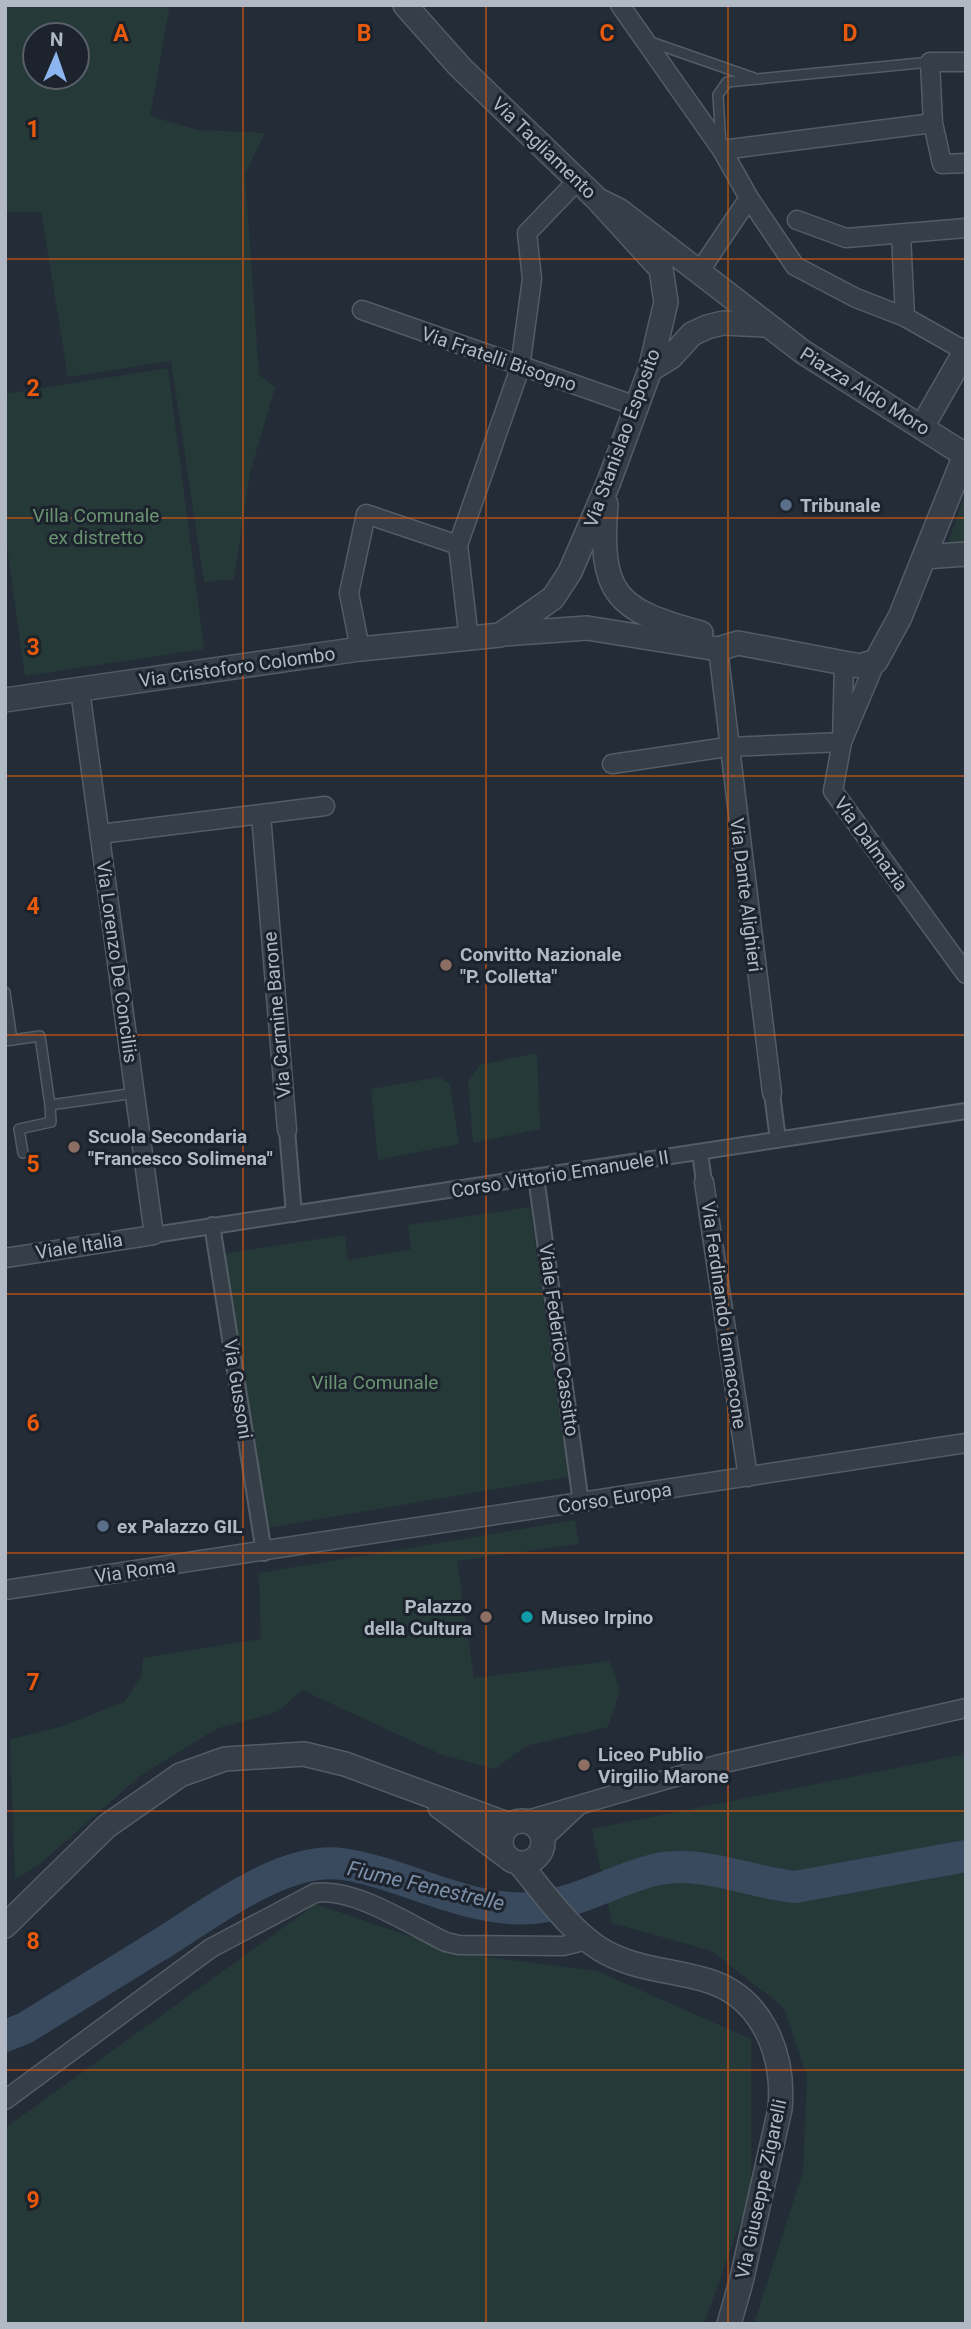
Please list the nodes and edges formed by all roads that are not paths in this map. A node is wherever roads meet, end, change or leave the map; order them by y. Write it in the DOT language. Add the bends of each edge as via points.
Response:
graph roads {
  1 [pos="405,5"];
  2 [pos="620,5"];
  3 [pos="643,40"];
  4 [pos="930,62"];
  5 [pos="966,62"];
  6 [pos="759,79"];
  7 [pos="933,123"];
  8 [pos="722,150"];
  9 [pos="966,163"];
  10 [pos="577,181"];
  11 [pos="749,198"];
  12 [pos="598,200"];
  13 [pos="797,220"];
  14 [pos="966,228"];
  15 [pos="901,234"];
  16 [pos="699,272"];
  17 [pos="362,310"];
  18 [pos="905,317"];
  19 [pos="765,325"];
  20 [pos="964,359"];
  21 [pos="520,368"];
  22 [pos="650,370"];
  23 [pos="636,406"];
  24 [pos="922,427"];
  25 [pos="965,455"];
  26 [pos="608,484"];
  27 [pos="458,545"];
  28 [pos="966,554"];
  29 [pos="924,557"];
  30 [pos="500,635"];
  31 [pos="468,640"];
  32 [pos="728,646"];
  33 [pos="360,649"];
  34 [pos="876,661"];
  35 [pos="844,663"];
  36 [pos="80,690"];
  37 [pos="5,700"];
  38 [pos="842,742"];
  39 [pos="727,747"];
  40 [pos="612,764"];
  41 [pos="325,806"];
  42 [pos="261,815"];
  43 [pos="100,834"];
  44 [pos="966,974"];
  45 [pos="5,992"];
  46 [pos="9,1041"];
  47 [pos="135,1093"];
  48 [pos="772,1093"];
  49 [pos="50,1105"];
  50 [pos="966,1111"];
  51 [pos="287,1130"];
  52 [pos="778,1140"];
  53 [pos="700,1152"];
  54 [pos="23,1153"];
  55 [pos="537,1177"];
  56 [pos="704,1182"];
  57 [pos="294,1214"];
  58 [pos="212,1225"];
  59 [pos="154,1235"];
  60 [pos="5,1258"];
  61 [pos="966,1443"];
  62 [pos="747,1477"];
  63 [pos="581,1503"];
  64 [pos="264,1553"];
  65 [pos="5,1590"];
  66 [pos="966,1708"];
  67 [pos="426,1797"];
  68 [pos="583,1802"];
  69 [pos="517,1823"];
  70 [pos="542,1845"];
  71 [pos="512,1860"];
  72 [pos="546,1895"];
  73 [pos="5,1926"];
  74 [pos="582,1935"];
  75 [pos="5,2100"];
  76 [pos="729,2324"];
  1 -- 10 [label="street, Via Tagliamento" via="460,67"];
  2 -- 3 [label="street"];
  3 -- 6 [label="lane"];
  3 -- 8 [label="street"];
  4 -- 5 [label="street"];
  4 -- 6 [label="lane"];
  4 -- 7 [label="street"];
  6 -- 8 [label="lane" via="727,82 718,95"];
  7 -- 8 [label="street"];
  7 -- 9 [label="street" via="942,164"];
  8 -- 11 [label="street"];
  10 -- 12 [label="street, Via Tagliamento"];
  10 -- 21 [label="street" via="527,233 532,279"];
  11 -- 16 [label="street"];
  11 -- 18 [label="street" via="795,266"];
  12 -- 16 [label="street, Via Tagliamento" via="620,211"];
  12 -- 22 [label="street, Via Stanislao Esposito" via="664,277 666,302"];
  13 -- 15 [label="street" via="846,238"];
  14 -- 15 [label="street"];
  15 -- 18 [label="street"];
  16 -- 19 [label="street, Piazza Aldo Moro"];
  17 -- 21 [label="street, Via Fratelli Bisogno"];
  18 -- 20 [label="street"];
  19 -- 22 [label="street" via="707,327"];
  19 -- 24 [label="street, Piazza Aldo Moro"];
  20 -- 24 [label="street"];
  21 -- 23 [label="street, Via Fratelli Bisogno"];
  21 -- 27 [label="street"];
  22 -- 23 [label="street, Via Stanislao Esposito"];
  23 -- 26 [label="street, Via Stanislao Esposito"];
  24 -- 25 [label="street, Piazza Aldo Moro"];
  25 -- 29 [label="street"];
  26 -- 30 [label="street, Via Stanislao Esposito" via="570,572 553,598"];
  26 -- 32 [label="street" via="602,550 607,576 623,600 653,620"];
  27 -- 31 [label="street"];
  27 -- 33 [label="street" via="366,514 349,593"];
  28 -- 29 [label="street"];
  29 -- 34 [label="street"];
  30 -- 31 [label="street, Via Stanislao Esposito"];
  30 -- 32 [label="street" via="587,628"];
  31 -- 33 [label="street, Via Cristoforo Colombo"];
  32 -- 35 [label="street"];
  32 -- 39 [label="street, Via Dante Alighieri"];
  33 -- 36 [label="street, Via Cristoforo Colombo"];
  34 -- 35 [label="street" via="860,666"];
  34 -- 38 [label="street, Via Dalmazia"];
  35 -- 38 [label="street"];
  36 -- 37 [label="street, Via Cristoforo Colombo"];
  36 -- 43 [label="street, Via Lorenzo De Conciliis"];
  38 -- 39 [label="street"];
  38 -- 44 [label="street, Via Dalmazia" via="832,791"];
  39 -- 40 [label="street"];
  39 -- 48 [label="street, Via Dante Alighieri"];
  41 -- 42 [label="street"];
  42 -- 43 [label="street"];
  42 -- 51 [label="street, Via Carmine Barone"];
  43 -- 47 [label="street, Via Lorenzo De Conciliis"];
  45 -- 46 [label="lane"];
  46 -- 49 [label="lane" via="40,1036"];
  47 -- 49 [label="lane"];
  47 -- 59 [label="street, Via Lorenzo De Conciliis"];
  48 -- 52 [label="street, Via Dante Alighieri"];
  49 -- 54 [label="lane" via="51,1122 19,1129"];
  50 -- 52 [label="street, Corso Vittorio Emanuele II"];
  51 -- 57 [label="street, Via Carmine Barone"];
  52 -- 53 [label="street, Corso Vittorio Emanuele II"];
  53 -- 55 [label="street, Corso Vittorio Emanuele II"];
  53 -- 56 [label="street, Via Ferdinando Iannaccone"];
  55 -- 57 [label="street, Corso Vittorio Emanuele II"];
  55 -- 63 [label="street, Viale Federico Cassitto"];
  56 -- 62 [label="street, Via Ferdinando Iannaccone"];
  57 -- 58 [label="street, Corso Vittorio Emanuele II"];
  58 -- 59 [label="street, Corso Vittorio Emanuele II"];
  58 -- 64 [label="street, Via Gussoni"];
  59 -- 60 [label="street, Viale Italia"];
  61 -- 62 [label="street, Corso Europa"];
  62 -- 63 [label="street, Corso Europa"];
  63 -- 64 [label="street, Corso Europa"];
  64 -- 65 [label="street, Via Roma"];
  66 -- 68 [label="street"];
  67 -- 69 [label="street"];
  67 -- 71 [label="street, Via Giuseppe Zigarelli"];
  67 -- 73 [label="street" via="345,1764 304,1754 225,1759 180,1775 118,1818"];
  68 -- 69 [label="street"];
  68 -- 70 [label="street"];
  69 -- 70 [label="street" via="537,1827"];
  69 -- 71 [label="street" via="502,1837"];
  70 -- 71 [label="street" via="531,1862"];
  70 -- 72 [label="street"];
  71 -- 72 [label="street, Via Giuseppe Zigarelli"];
  72 -- 74 [label="street, Via Giuseppe Zigarelli"];
  74 -- 75 [label="street" via="563,1946 459,1945 349,1895 315,1893 211,1948"];
  74 -- 76 [label="street, Via Giuseppe Zigarelli" via="613,1956 728,1990 751,2006 778,2055 783,2082 780,2109"];
}
